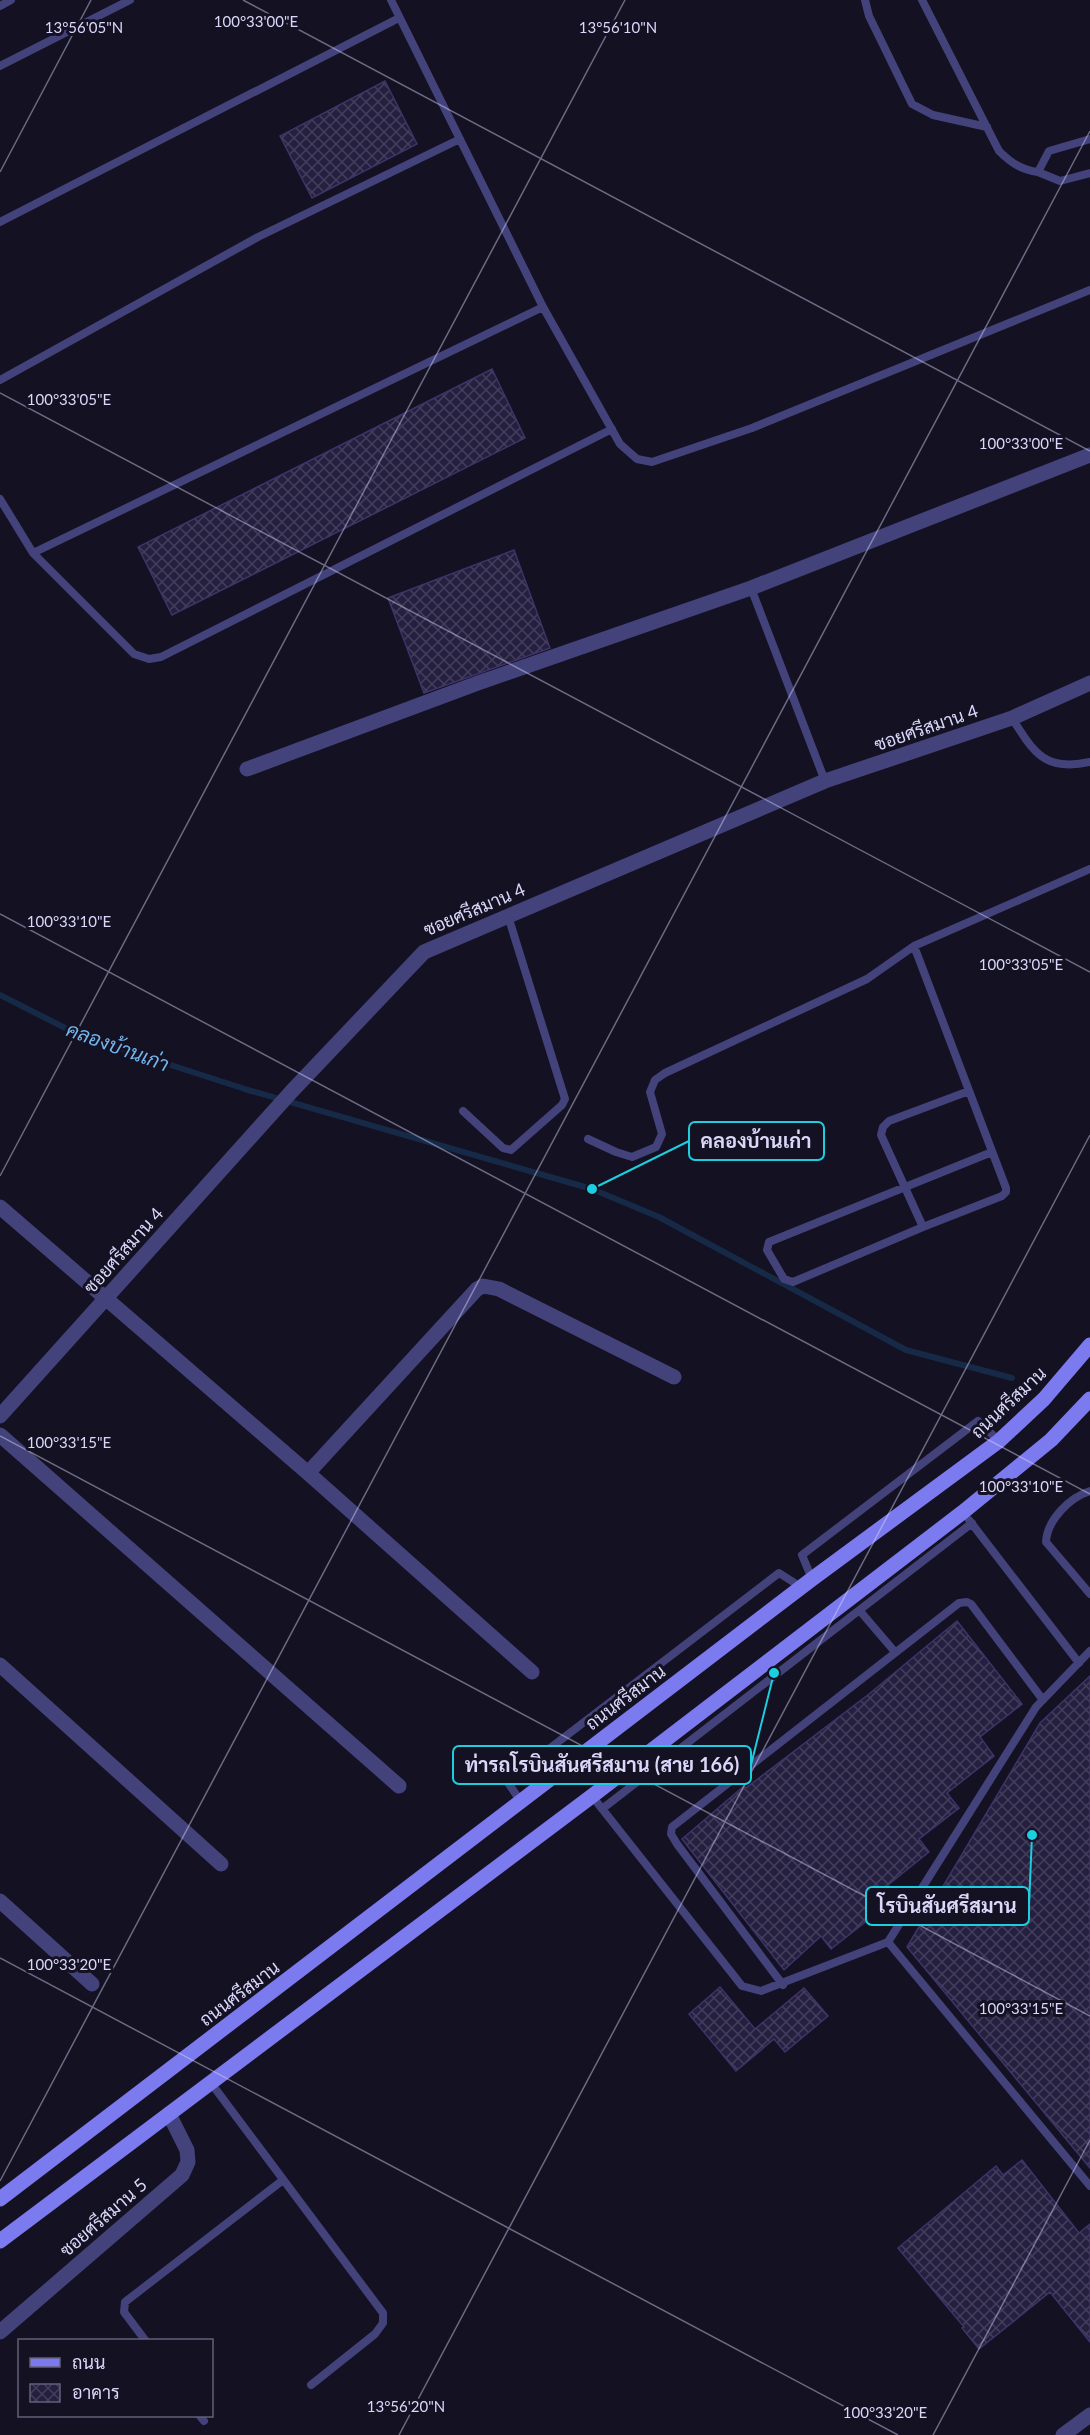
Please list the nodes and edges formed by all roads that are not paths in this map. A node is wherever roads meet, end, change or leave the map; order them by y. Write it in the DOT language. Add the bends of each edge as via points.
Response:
graph roads {
  1 [pos="11,0"];
  2 [pos="130,0"];
  3 [pos="391,0"];
  4 [pos="865,0"];
  5 [pos="922,0"];
  6 [pos="0,6"];
  7 [pos="399,18"];
  8 [pos="0,66"];
  9 [pos="987,128"];
  10 [pos="1090,139"];
  11 [pos="460,140"];
  12 [pos="1038,172"];
  13 [pos="1090,173"];
  14 [pos="0,222"];
  15 [pos="1090,290"];
  16 [pos="543,307"];
  17 [pos="0,380"];
  18 [pos="612,429"];
  19 [pos="1090,455"];
  20 [pos="0,499"];
  21 [pos="33,553"];
  22 [pos="751,588"];
  23 [pos="1090,683"];
  24 [pos="1012,718"];
  25 [pos="1090,762"];
  26 [pos="247,769"];
  27 [pos="825,781"];
  28 [pos="1090,869"];
  29 [pos="508,916"];
  30 [pos="914,946"];
  31 [pos="969,1091"];
  32 [pos="463,1111"];
  33 [pos="588,1139"];
  34 [pos="992,1152"];
  35 [pos="905,1187"];
  36 [pos="0,1207"];
  37 [pos="923,1227"];
  38 [pos="105,1298"];
  39 [pos="1090,1345"];
  40 [pos="674,1377"];
  41 [pos="1090,1400"];
  42 [pos="0,1416"];
  43 [pos="0,1435"];
  44 [pos="999,1441"];
  45 [pos="308,1473"];
  46 [pos="1090,1491"];
  47 [pos="967,1518"];
  48 [pos="806,1583"];
  49 [pos="1090,1594"];
  50 [pos="860,1611"];
  51 [pos="1090,1651"];
  52 [pos="896,1652"];
  53 [pos="1079,1663"];
  54 [pos="0,1665"];
  55 [pos="532,1672"];
  56 [pos="1043,1700"];
  57 [pos="399,1786"];
  58 [pos="592,1796"];
  59 [pos="521,1802"];
  60 [pos="602,1809"];
  61 [pos="221,1864"];
  62 [pos="0,1901"];
  63 [pos="888,1942"];
  64 [pos="92,1984"];
  65 [pos="783,1985"];
  66 [pos="211,2083"];
  67 [pos="169,2114"];
  68 [pos="283,2180"];
  69 [pos="1090,2186"];
  70 [pos="0,2199"];
  71 [pos="0,2241"];
  72 [pos="0,2332"];
  73 [pos="144,2339"];
  74 [pos="311,2385"];
  75 [pos="1090,2415"];
  76 [pos="1063,2435"];
  1 -- 6 [label="lane"];
  2 -- 8 [label="lane"];
  3 -- 7 [label="lane"];
  4 -- 9 [label="lane" via="912,104 933,115"];
  5 -- 9 [label="lane"];
  7 -- 11 [label="lane"];
  7 -- 14 [label="lane"];
  9 -- 12 [label="lane" via="999,152 1011,163"];
  10 -- 12 [label="lane" via="1049,151"];
  11 -- 16 [label="lane"];
  11 -- 17 [label="lane" via="258,237"];
  12 -- 13 [label="lane" via="1060,181"];
  15 -- 18 [label="lane" via="752,428 652,462 629,453"];
  16 -- 18 [label="lane"];
  16 -- 21 [label="lane"];
  18 -- 21 [label="lane" via="161,657 149,659 134,654"];
  19 -- 22 [label="street"];
  20 -- 21 [label="lane"];
  22 -- 26 [label="street"];
  22 -- 27 [label="lane"];
  23 -- 24 [label="street, ซอยศรีสมาน 4"];
  24 -- 25 [label="lane" via="1039,757 1055,764"];
  24 -- 27 [label="street, ซอยศรีสมาน 4"];
  27 -- 29 [label="street, ซอยศรีสมาน 4"];
  28 -- 30 [label="lane"];
  29 -- 32 [label="lane" via="565,1099 511,1150 503,1148"];
  29 -- 38 [label="street, ซอยศรีสมาน 4" via="424,951 291,1091"];
  30 -- 31 [label="lane"];
  30 -- 33 [label="lane" via="867,979 656,1080 650,1092 662,1134 656,1147 632,1157"];
  31 -- 34 [label="lane"];
  31 -- 35 [label="lane" via="889,1121 883,1127 881,1135"];
  34 -- 35 [label="lane"];
  34 -- 37 [label="lane" via="1006,1188 1002,1196"];
  35 -- 37 [label="lane"];
  35 -- 37 [label="lane" via="769,1242 767,1250 784,1279 793,1282"];
  36 -- 38 [label="street"];
  38 -- 42 [label="street, ซอยศรีสมาน 4"];
  38 -- 45 [label="street"];
  39 -- 44 [label="main road, ถนนศรีสมาน" via="1044,1399"];
  40 -- 45 [label="street" via="498,1289 483,1286"];
  41 -- 47 [label="main road"];
  43 -- 57 [label="street"];
  44 -- 48 [label="main road, ถนนศรีสมาน"];
  44 -- 48 [label="lane" via="978,1421 802,1555"];
  45 -- 55 [label="street"];
  46 -- 49 [label="lane" via="1077,1495 1050,1525 1046,1542"];
  47 -- 50 [label="lane"];
  47 -- 53 [label="lane"];
  47 -- 58 [label="main road"];
  48 -- 59 [label="main road, ถนนศรีสมาน"];
  48 -- 59 [label="lane" via="779,1573 526,1766 507,1781"];
  50 -- 52 [label="lane"];
  50 -- 60 [label="lane"];
  51 -- 53 [label="lane"];
  52 -- 56 [label="lane" via="959,1603 967,1602"];
  52 -- 65 [label="lane" via="670,1830"];
  53 -- 56 [label="lane"];
  54 -- 61 [label="street"];
  56 -- 63 [label="lane"];
  58 -- 60 [label="lane"];
  58 -- 66 [label="main road"];
  59 -- 70 [label="main road, ถนนศรีสมาน"];
  60 -- 65 [label="lane" via="742,1986 761,1992"];
  62 -- 64 [label="street"];
  63 -- 65 [label="lane"];
  63 -- 69 [label="lane"];
  66 -- 67 [label="main road"];
  66 -- 68 [label="lane"];
  67 -- 71 [label="main road"];
  67 -- 72 [label="street, ซอยศรีสมาน 5" via="187,2150 188,2162 182,2175"];
  68 -- 73 [label="lane" via="125,2302 124,2312"];
  68 -- 74 [label="lane" via="383,2313 375,2334"];
  75 -- 76 [label="street"];
}
